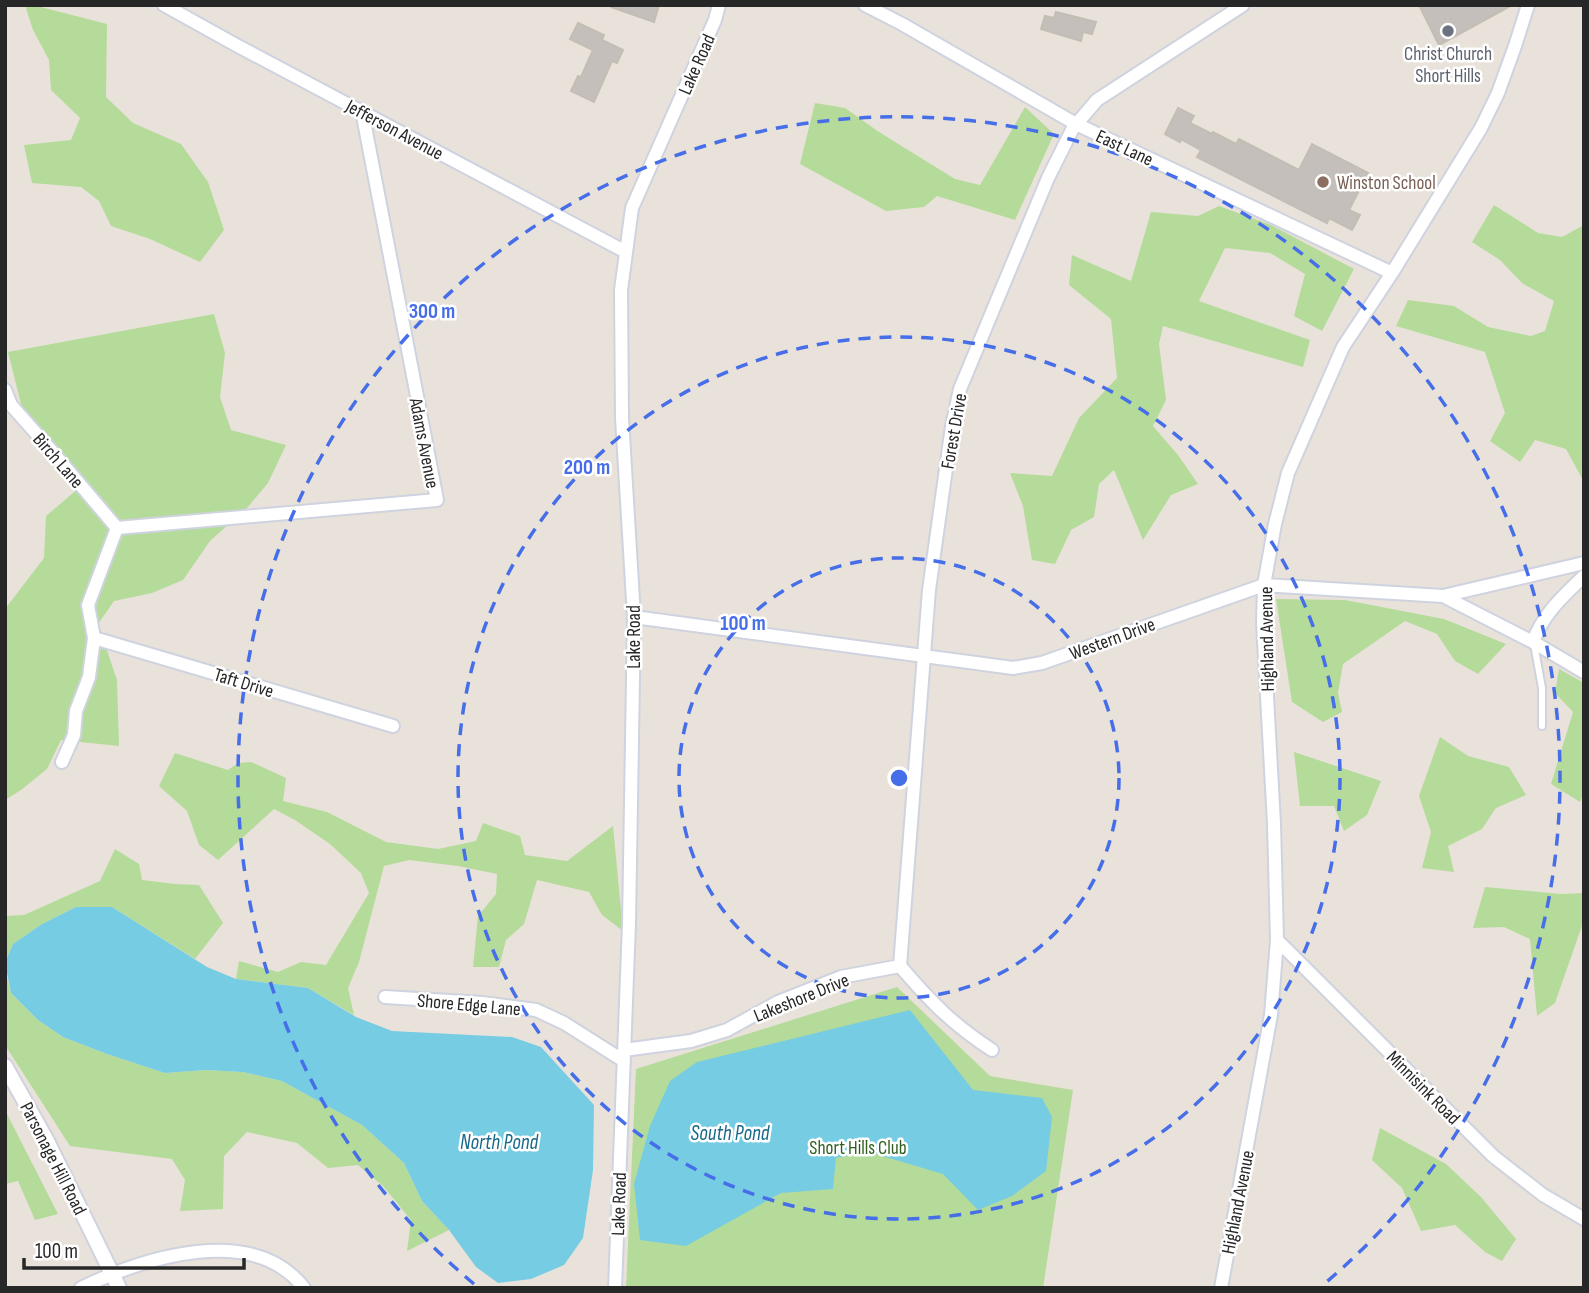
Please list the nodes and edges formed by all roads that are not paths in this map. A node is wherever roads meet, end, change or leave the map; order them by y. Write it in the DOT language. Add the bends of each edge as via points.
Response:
graph roads {
  1 [pos="164,5"];
  2 [pos="719,5"];
  3 [pos="865,5"];
  4 [pos="1243,5"];
  5 [pos="1528,5"];
  6 [pos="362,111"];
  7 [pos="1076,124"];
  8 [pos="626,252"];
  9 [pos="1392,273"];
  10 [pos="5,390"];
  11 [pos="117,528"];
  12 [pos="1584,563"];
  13 [pos="1584,576"];
  14 [pos="1264,584"];
  15 [pos="1443,596"];
  16 [pos="634,617"];
  17 [pos="94,638"];
  18 [pos="1533,642"];
  19 [pos="923,657"];
  20 [pos="1584,672"];
  21 [pos="393,726"];
  22 [pos="1542,726"];
  23 [pos="62,762"];
  24 [pos="1277,940"];
  25 [pos="900,966"];
  26 [pos="385,997"];
  27 [pos="992,1050"];
  28 [pos="624,1056"];
  29 [pos="5,1066"];
  30 [pos="1584,1219"];
  31 [pos="113,1273"];
  32 [pos="81,1288"];
  33 [pos="119,1288"];
  34 [pos="304,1288"];
  35 [pos="615,1288"];
  36 [pos="1221,1288"];
  1 -- 6 [label="street, Jefferson Avenue"];
  2 -- 8 [label="street, Lake Road" via="632,208"];
  3 -- 7 [label="street, East Lane"];
  4 -- 7 [label="street, Forest Drive" via="1097,100"];
  5 -- 9 [label="street, Highland Avenue" via="1481,128"];
  6 -- 8 [label="street, Jefferson Avenue"];
  6 -- 11 [label="street, Adams Avenue" via="436,500"];
  7 -- 9 [label="street, East Lane"];
  7 -- 19 [label="street, Forest Drive" via="1048,178 960,388"];
  8 -- 16 [label="street, Lake Road" via="621,290 622,418"];
  9 -- 14 [label="street, Highland Avenue" via="1343,347 1288,473"];
  10 -- 11 [label="street, Birch Lane" via="11,405"];
  11 -- 17 [label="street" via="88,605"];
  12 -- 15 [label="street, Western Drive"];
  13 -- 18 [label="street" via="1552,606"];
  14 -- 15 [label="street, Western Drive"];
  14 -- 19 [label="street, Western Drive" via="1042,663 1013,668"];
  14 -- 24 [label="street, Highland Avenue"];
  15 -- 18 [label="street"];
  16 -- 19 [label="street, Western Drive"];
  16 -- 28 [label="street, Lake Road"];
  17 -- 21 [label="street, Taft Drive"];
  17 -- 23 [label="street" via="89,677"];
  18 -- 20 [label="street"];
  18 -- 22 [label="lane" via="1542,688"];
  19 -- 25 [label="street, Forest Drive"];
  24 -- 30 [label="street, Minnisink Road" via="1493,1156 1543,1195"];
  24 -- 36 [label="street, Highland Avenue" via="1271,1015"];
  25 -- 27 [label="street" via="945,1015"];
  25 -- 28 [label="street, Lakeshore Drive" via="841,977 778,1002 727,1030"];
  26 -- 28 [label="street, Shore Edge Lane" via="536,1010"];
  28 -- 35 [label="street, Lake Road"];
  29 -- 31 [label="street, Parsonage Hill Road"];
  31 -- 32 [label="street"];
  31 -- 33 [label="street, Parsonage Hill Road"];
  31 -- 34 [label="street" via="192,1251 229,1251 260,1256 283,1267"];
}
